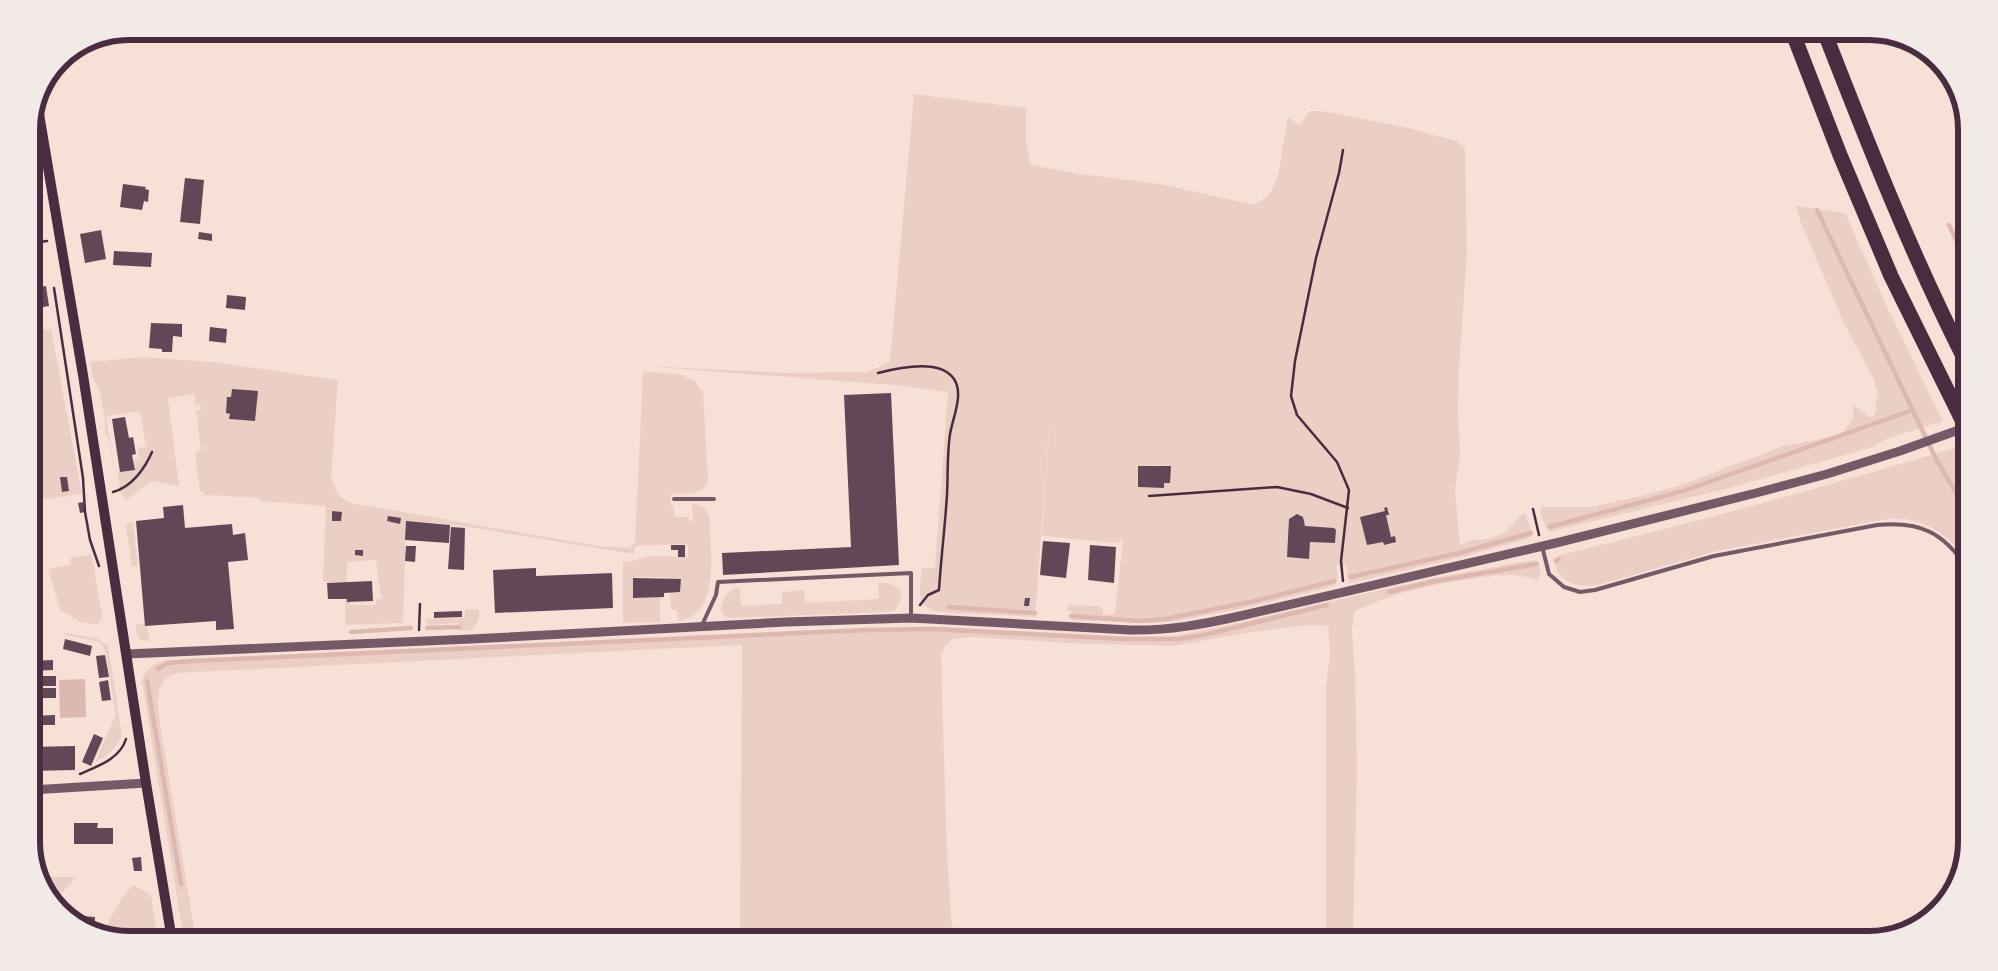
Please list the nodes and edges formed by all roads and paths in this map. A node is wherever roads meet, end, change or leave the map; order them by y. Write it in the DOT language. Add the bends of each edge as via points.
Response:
graph roads {
  1 [pos="1795,40"];
  2 [pos="1827,40"];
  3 [pos="40,122"];
  4 [pos="1343,150"];
  5 [pos="45,232"];
  6 [pos="60,240"];
  7 [pos="47,241"];
  8 [pos="40,242"];
  9 [pos="53,280"];
  10 [pos="1958,346"];
  11 [pos="878,373"];
  12 [pos="1958,411"];
  13 [pos="1958,432"];
  14 [pos="152,452"];
  15 [pos="102,494"];
  16 [pos="1149,496"];
  17 [pos="674,499"];
  18 [pos="714,499"];
  19 [pos="1348,508"];
  20 [pos="1533,509"];
  21 [pos="1542,546"];
  22 [pos="1958,554"];
  23 [pos="100,570"];
  24 [pos="1344,592"];
  25 [pos="420,604"];
  26 [pos="911,618"];
  27 [pos="702,626"];
  28 [pos="419,641"];
  29 [pos="127,654"];
  30 [pos="127,736"];
  31 [pos="77,775"];
  32 [pos="146,783"];
  33 [pos="40,790"];
  34 [pos="171,931"];
  1 -- 12 [label="highway" via="1891,276"];
  2 -- 10 [label="highway" via="1920,268"];
  3 -- 6 [label="main road"];
  4 -- 19 [label="path" via="1316,258 1290,396 1298,415 1337,462 1349,490"];
  5 -- 7 [label="path"];
  6 -- 7 [label="path"];
  6 -- 15 [label="main road"];
  7 -- 8 [label="path"];
  9 -- 23 [label="path" via="83,478 84,506"];
  11 -- 26 [label="path" via="903,366 924,366 952,376 957,386 950,435 939,590 928,595"];
  13 -- 21 [label="street" via="1827,474"];
  14 -- 15 [label="path" via="138,475 120,490"];
  15 -- 29 [label="main road"];
  16 -- 19 [label="path" via="1277,487 1311,494"];
  17 -- 18 [label="lane"];
  19 -- 24 [label="path" via="1341,561"];
  20 -- 21 [label="path"];
  21 -- 22 [label="lane" via="1549,574 1564,587 1580,592 1714,556 1877,525 1899,523 1924,528"];
  21 -- 24 [label="street"];
  24 -- 26 [label="street" via="1208,624 1150,630"];
  25 -- 28 [label="path"];
  26 -- 27 [label="street"];
  26 -- 27 [label="lane" via="911,573 718,582 716,595"];
  27 -- 28 [label="street"];
  28 -- 29 [label="street"];
  29 -- 32 [label="main road"];
  30 -- 31 [label="path" via="124,746 108,761"];
  32 -- 33 [label="street"];
  32 -- 34 [label="main road"];
}
